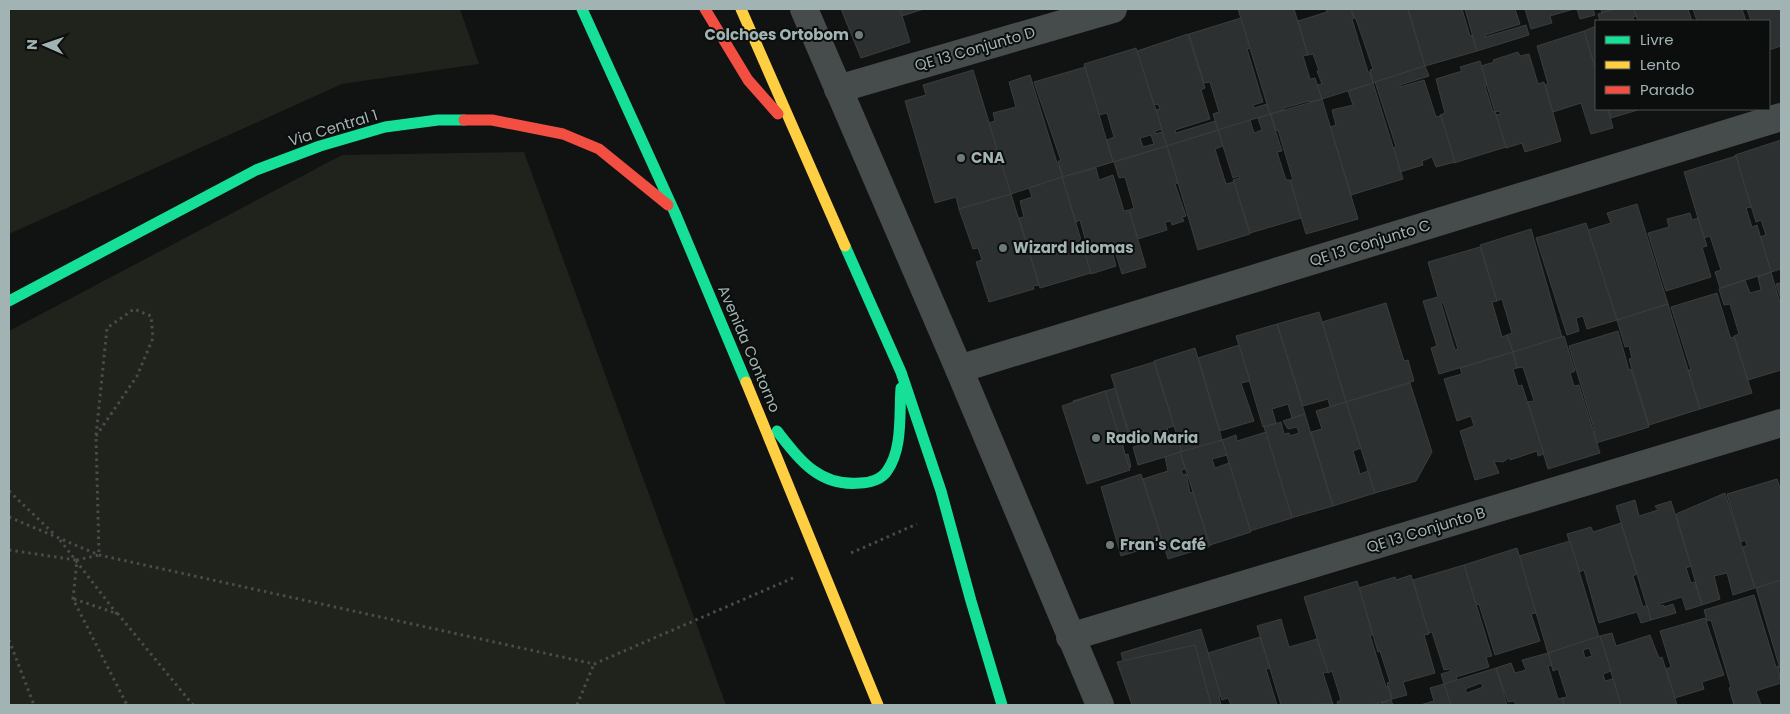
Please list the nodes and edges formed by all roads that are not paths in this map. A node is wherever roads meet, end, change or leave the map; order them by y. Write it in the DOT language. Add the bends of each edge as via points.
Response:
graph roads {
  1 [pos="582,9"];
  2 [pos="705,9"];
  3 [pos="741,9"];
  4 [pos="804,9"];
  5 [pos="1113,9"];
  6 [pos="838,89"];
  7 [pos="1781,117"];
  8 [pos="794,132"];
  9 [pos="674,210"];
  10 [pos="9,301"];
  11 [pos="959,369"];
  12 [pos="902,372"];
  13 [pos="756,404"];
  14 [pos="1781,423"];
  15 [pos="1070,637"];
  16 [pos="878,705"];
  17 [pos="1002,705"];
  18 [pos="1100,705"];
  1 -- 9 [label="main road, Avenida Contorno"];
  2 -- 8 [label="main road" via="748,80"];
  3 -- 8 [label="main road"];
  4 -- 6 [label="street"];
  5 -- 6 [label="street, QE 13 Conjunto D"];
  6 -- 11 [label="street"];
  7 -- 11 [label="street, QE 13 Conjunto C"];
  8 -- 12 [label="main road"];
  9 -- 10 [label="main road, Via Central 1" via="599,149 563,134 492,120 438,120 385,127 320,146 256,170"];
  9 -- 13 [label="main road, Avenida Contorno"];
  11 -- 15 [label="street"];
  12 -- 13 [label="main road" via="898,443 888,471 873,482 852,485 822,478 801,462"];
  12 -- 17 [label="main road" via="947,511"];
  13 -- 16 [label="main road, Avenida Contorno"];
  14 -- 15 [label="street, QE 13 Conjunto B"];
  15 -- 18 [label="street"];
}
